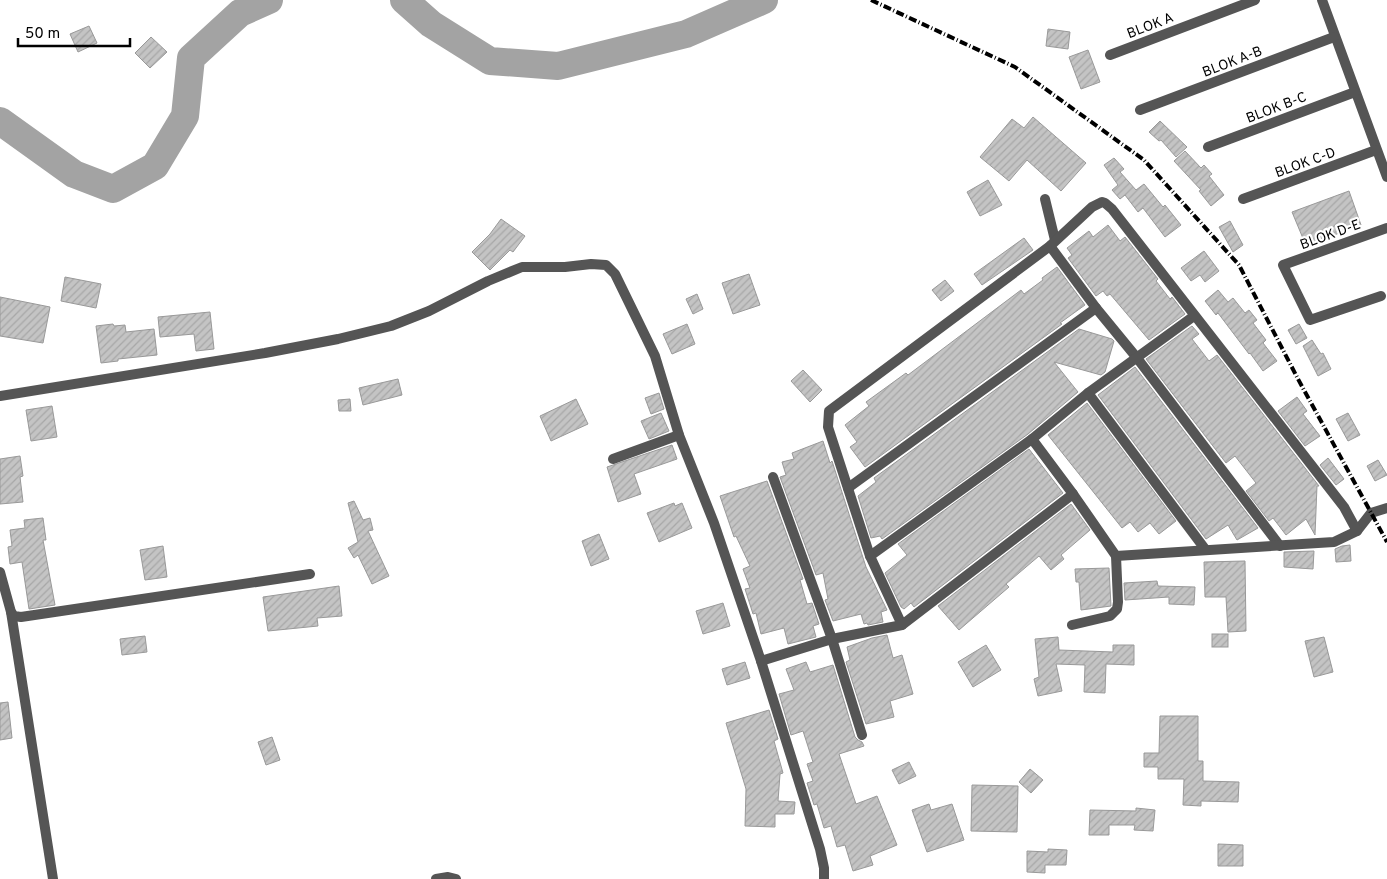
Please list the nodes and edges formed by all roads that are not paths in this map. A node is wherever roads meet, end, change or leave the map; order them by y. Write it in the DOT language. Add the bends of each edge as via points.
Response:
graph roads {
  1 [pos="1255,0"];
  2 [pos="1322,0"];
  3 [pos="1334,37"];
  4 [pos="1110,55"];
  5 [pos="1355,92"];
  6 [pos="1140,110"];
  7 [pos="1208,147"];
  8 [pos="1376,150"];
  9 [pos="1387,177"];
  10 [pos="1045,199"];
  11 [pos="1243,199"];
  12 [pos="1387,228"];
  13 [pos="1053,243"];
  14 [pos="1380,296"];
  15 [pos="1096,308"];
  16 [pos="1194,316"];
  17 [pos="1137,358"];
  18 [pos="1088,393"];
  19 [pos="0,396"];
  20 [pos="679,435"];
  21 [pos="1032,439"];
  22 [pos="613,459"];
  23 [pos="773,477"];
  24 [pos="848,488"];
  25 [pos="1073,494"];
  26 [pos="1387,508"];
  27 [pos="1357,531"];
  28 [pos="1280,546"];
  29 [pos="1205,549"];
  30 [pos="870,556"];
  31 [pos="1116,556"];
  32 [pos="0,572"];
  33 [pos="310,574"];
  34 [pos="11,612"];
  35 [pos="902,625"];
  36 [pos="1072,625"];
  37 [pos="832,639"];
  38 [pos="761,661"];
  39 [pos="862,735"];
  40 [pos="53,879"];
  41 [pos="436,879"];
  42 [pos="456,879"];
  43 [pos="824,879"];
  1 -- 4 [label="street, BLOK A"];
  2 -- 3 [label="street"];
  3 -- 5 [label="street"];
  3 -- 6 [label="street, BLOK A-B"];
  5 -- 7 [label="street, BLOK B-C"];
  5 -- 8 [label="street"];
  8 -- 9 [label="street"];
  8 -- 11 [label="street, BLOK C-D"];
  10 -- 13 [label="street"];
  12 -- 14 [label="street, BLOK D-E" via="1283,265 1310,320"];
  13 -- 15 [label="street"];
  13 -- 16 [label="street" via="1092,207 1105,203"];
  13 -- 24 [label="street" via="829,411 828,427"];
  15 -- 17 [label="street"];
  15 -- 24 [label="street"];
  16 -- 17 [label="street"];
  16 -- 27 [label="street" via="1344,507"];
  17 -- 18 [label="street"];
  17 -- 28 [label="street"];
  18 -- 21 [label="street"];
  18 -- 29 [label="street"];
  19 -- 20 [label="street" via="338,339 391,326 429,311 522,266 606,264 616,274 655,356"];
  20 -- 22 [label="street"];
  20 -- 38 [label="street" via="714,523"];
  21 -- 25 [label="street"];
  21 -- 30 [label="street"];
  23 -- 37 [label="street"];
  24 -- 30 [label="street"];
  25 -- 31 [label="street"];
  25 -- 35 [label="street"];
  26 -- 27 [label="street" via="1371,513"];
  27 -- 28 [label="street" via="1334,542"];
  28 -- 29 [label="street"];
  29 -- 31 [label="street"];
  30 -- 35 [label="street"];
  31 -- 36 [label="street" via="1118,602 1114,613"];
  32 -- 34 [label="street"];
  33 -- 34 [label="street" via="37,616 14,616"];
  34 -- 40 [label="street"];
  35 -- 37 [label="street"];
  37 -- 38 [label="street"];
  37 -- 39 [label="street"];
  38 -- 43 [label="street" via="820,849"];
  41 -- 42 [label="street"];
}
